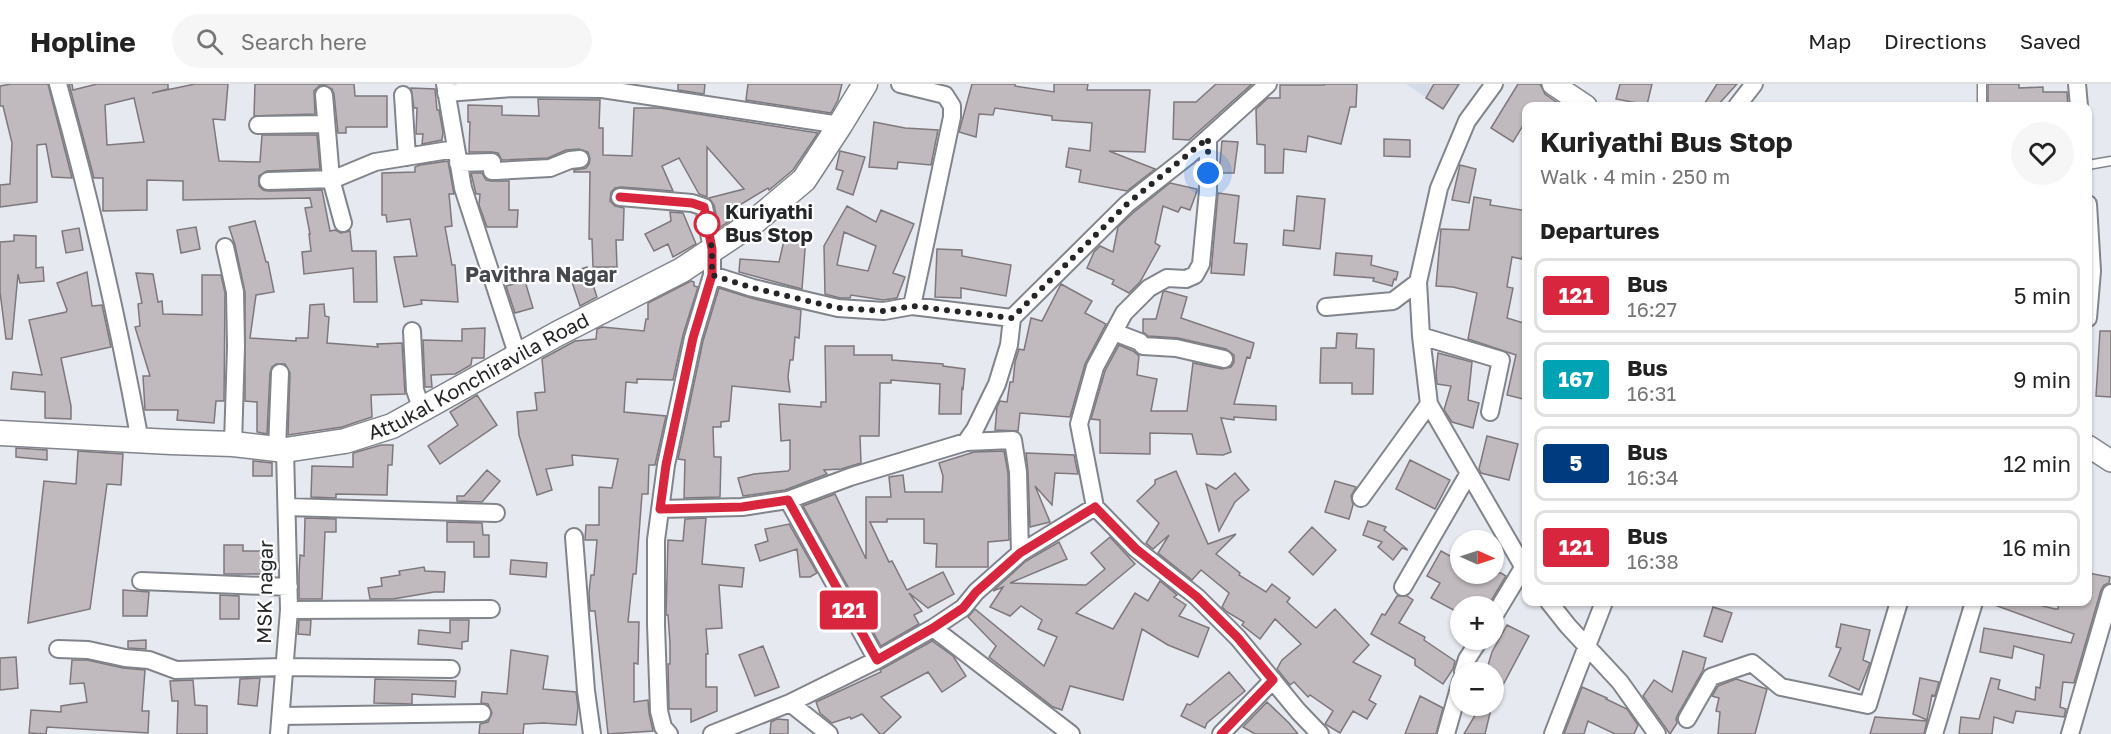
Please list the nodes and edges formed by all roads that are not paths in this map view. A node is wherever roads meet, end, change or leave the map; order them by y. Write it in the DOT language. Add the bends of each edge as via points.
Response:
graph roads {
  1 [pos="58,84"];
  2 [pos="865,84"];
  3 [pos="900,84"];
  4 [pos="1268,84"];
  5 [pos="1494,84"];
  6 [pos="1553,84"];
  7 [pos="1754,84"];
  8 [pos="1982,84"];
  9 [pos="2077,84"];
  10 [pos="446,88"];
  11 [pos="675,92"];
  12 [pos="324,95"];
  13 [pos="402,95"];
  14 [pos="1580,102"];
  15 [pos="1740,102"];
  16 [pos="1982,102"];
  17 [pos="2079,102"];
  18 [pos="326,124"];
  19 [pos="258,125"];
  20 [pos="840,125"];
  21 [pos="1208,138"];
  22 [pos="457,156"];
  23 [pos="407,157"];
  24 [pos="580,159"];
  25 [pos="2111,161"];
  26 [pos="2092,164"];
  27 [pos="331,179"];
  28 [pos="268,181"];
  29 [pos="620,197"];
  30 [pos="343,223"];
  31 [pos="225,247"];
  32 [pos="712,249"];
  33 [pos="712,275"];
  34 [pos="1418,282"];
  35 [pos="912,306"];
  36 [pos="1326,307"];
  37 [pos="1012,318"];
  38 [pos="412,331"];
  39 [pos="1114,332"];
  40 [pos="1421,336"];
  41 [pos="518,357"];
  42 [pos="1224,359"];
  43 [pos="280,373"];
  44 [pos="1429,404"];
  45 [pos="422,410"];
  46 [pos="1490,412"];
  47 [pos="0,433"];
  48 [pos="140,441"];
  49 [pos="966,442"];
  50 [pos="233,444"];
  51 [pos="2092,449"];
  52 [pos="281,450"];
  53 [pos="2111,461"];
  54 [pos="1468,473"];
  55 [pos="1361,498"];
  56 [pos="788,500"];
  57 [pos="287,507"];
  58 [pos="1095,507"];
  59 [pos="660,509"];
  60 [pos="496,513"];
  61 [pos="574,537"];
  62 [pos="1020,553"];
  63 [pos="1522,565"];
  64 [pos="1522,574"];
  65 [pos="141,581"];
  66 [pos="289,586"];
  67 [pos="1403,587"];
  68 [pos="2111,593"];
  69 [pos="1504,601"];
  70 [pos="1552,606"];
  71 [pos="1602,606"];
  72 [pos="1898,606"];
  73 [pos="1973,606"];
  74 [pos="491,609"];
  75 [pos="289,610"];
  76 [pos="933,628"];
  77 [pos="1587,645"];
  78 [pos="58,649"];
  79 [pos="877,660"];
  80 [pos="284,667"];
  81 [pos="451,669"];
  82 [pos="1273,680"];
  83 [pos="790,703"];
  84 [pos="482,713"];
  85 [pos="281,716"];
  86 [pos="1451,716"];
  87 [pos="1687,719"];
  88 [pos="279,734"];
  89 [pos="592,734"];
  90 [pos="669,734"];
  91 [pos="712,734"];
  92 [pos="829,734"];
  93 [pos="1071,734"];
  94 [pos="1221,734"];
  95 [pos="1320,734"];
  96 [pos="1446,734"];
  97 [pos="1552,734"];
  98 [pos="1657,734"];
  99 [pos="1934,734"];
  100 [pos="2070,734"];
  1 -- 48 [label="street" via="107,274"];
  2 -- 20 [label="main road, Attukal Konchiravila Road"];
  3 -- 35 [label="street" via="945,95 952,106"];
  4 -- 21 [label="street"];
  5 -- 34 [label="street" via="1467,121 1439,188"];
  6 -- 14 [label="street"];
  7 -- 15 [label="street"];
  8 -- 16 [label="lane"];
  9 -- 17 [label="street"];
  10 -- 11 [label="street"];
  10 -- 22 [label="street"];
  11 -- 20 [label="street"];
  12 -- 18 [label="street"];
  13 -- 23 [label="street"];
  18 -- 19 [label="street"];
  18 -- 27 [label="street"];
  20 -- 32 [label="main road, Attukal Konchiravila Road" via="804,180 754,222"];
  21 -- 37 [label="street" via="1127,204"];
  21 -- 39 [label="street" via="1201,264 1195,275 1186,279 1167,278 1149,288 1124,313"];
  22 -- 23 [label="street"];
  22 -- 24 [label="street" via="492,162 492,171 550,168"];
  22 -- 41 [label="street" via="463,188"];
  23 -- 27 [label="street" via="375,162"];
  25 -- 26 [label="lane"];
  27 -- 28 [label="street"];
  27 -- 30 [label="street"];
  29 -- 32 [label="street" via="704,207"];
  31 -- 50 [label="street" via="235,292"];
  32 -- 33 [label="street"];
  32 -- 41 [label="main road, Attukal Konchiravila Road" via="681,270"];
  33 -- 35 [label="street" via="838,308 884,311"];
  33 -- 59 [label="street" via="693,338"];
  34 -- 36 [label="street" via="1393,301"];
  34 -- 40 [label="street"];
  35 -- 37 [label="street"];
  37 -- 49 [label="street" via="1009,345 996,384"];
  38 -- 45 [label="street" via="415,390"];
  39 -- 42 [label="street" via="1143,346 1176,348"];
  39 -- 58 [label="street" via="1095,367 1079,424"];
  40 -- 44 [label="street"];
  40 -- 46 [label="street" via="1501,360"];
  41 -- 45 [label="main road, Attukal Konchiravila Road"];
  43 -- 52 [label="street, MSK nagar"];
  44 -- 54 [label="street"];
  44 -- 55 [label="street"];
  45 -- 52 [label="main road, Attukal Konchiravila Road" via="392,426 345,441"];
  47 -- 48 [label="main road, Attukal Konchiravila Road"];
  48 -- 50 [label="main road, Attukal Konchiravila Road"];
  49 -- 56 [label="street"];
  49 -- 62 [label="street" via="1013,440 1018,472"];
  50 -- 52 [label="main road, Attukal Konchiravila Road"];
  51 -- 53 [label="street"];
  52 -- 57 [label="street, MSK nagar"];
  54 -- 63 [label="street"];
  54 -- 67 [label="street"];
  56 -- 59 [label="street" via="742,507"];
  56 -- 79 [label="street"];
  57 -- 60 [label="street"];
  57 -- 66 [label="street, MSK nagar"];
  58 -- 62 [label="street"];
  58 -- 82 [label="street" via="1136,549 1205,605"];
  59 -- 90 [label="street" via="656,551 659,711"];
  61 -- 89 [label="street"];
  62 -- 76 [label="street" via="963,608"];
  64 -- 69 [label="street"];
  65 -- 66 [label="street"];
  66 -- 75 [label="street, MSK nagar"];
  68 -- 100 [label="street"];
  70 -- 77 [label="street"];
  71 -- 77 [label="street"];
  72 -- 87 [label="street" via="1868,705 1781,687 1752,663 1711,677"];
  73 -- 99 [label="street"];
  74 -- 75 [label="street"];
  75 -- 80 [label="street, MSK nagar"];
  76 -- 79 [label="street"];
  76 -- 93 [label="street"];
  77 -- 97 [label="street"];
  77 -- 98 [label="street" via="1620,682"];
  78 -- 80 [label="street" via="149,660 176,670"];
  79 -- 83 [label="street"];
  80 -- 81 [label="street"];
  80 -- 85 [label="street, MSK nagar"];
  82 -- 94 [label="street"];
  82 -- 95 [label="street"];
  83 -- 91 [label="street"];
  83 -- 92 [label="street"];
  84 -- 85 [label="street"];
  85 -- 88 [label="street, MSK nagar"];
  86 -- 96 [label="street"];
}
